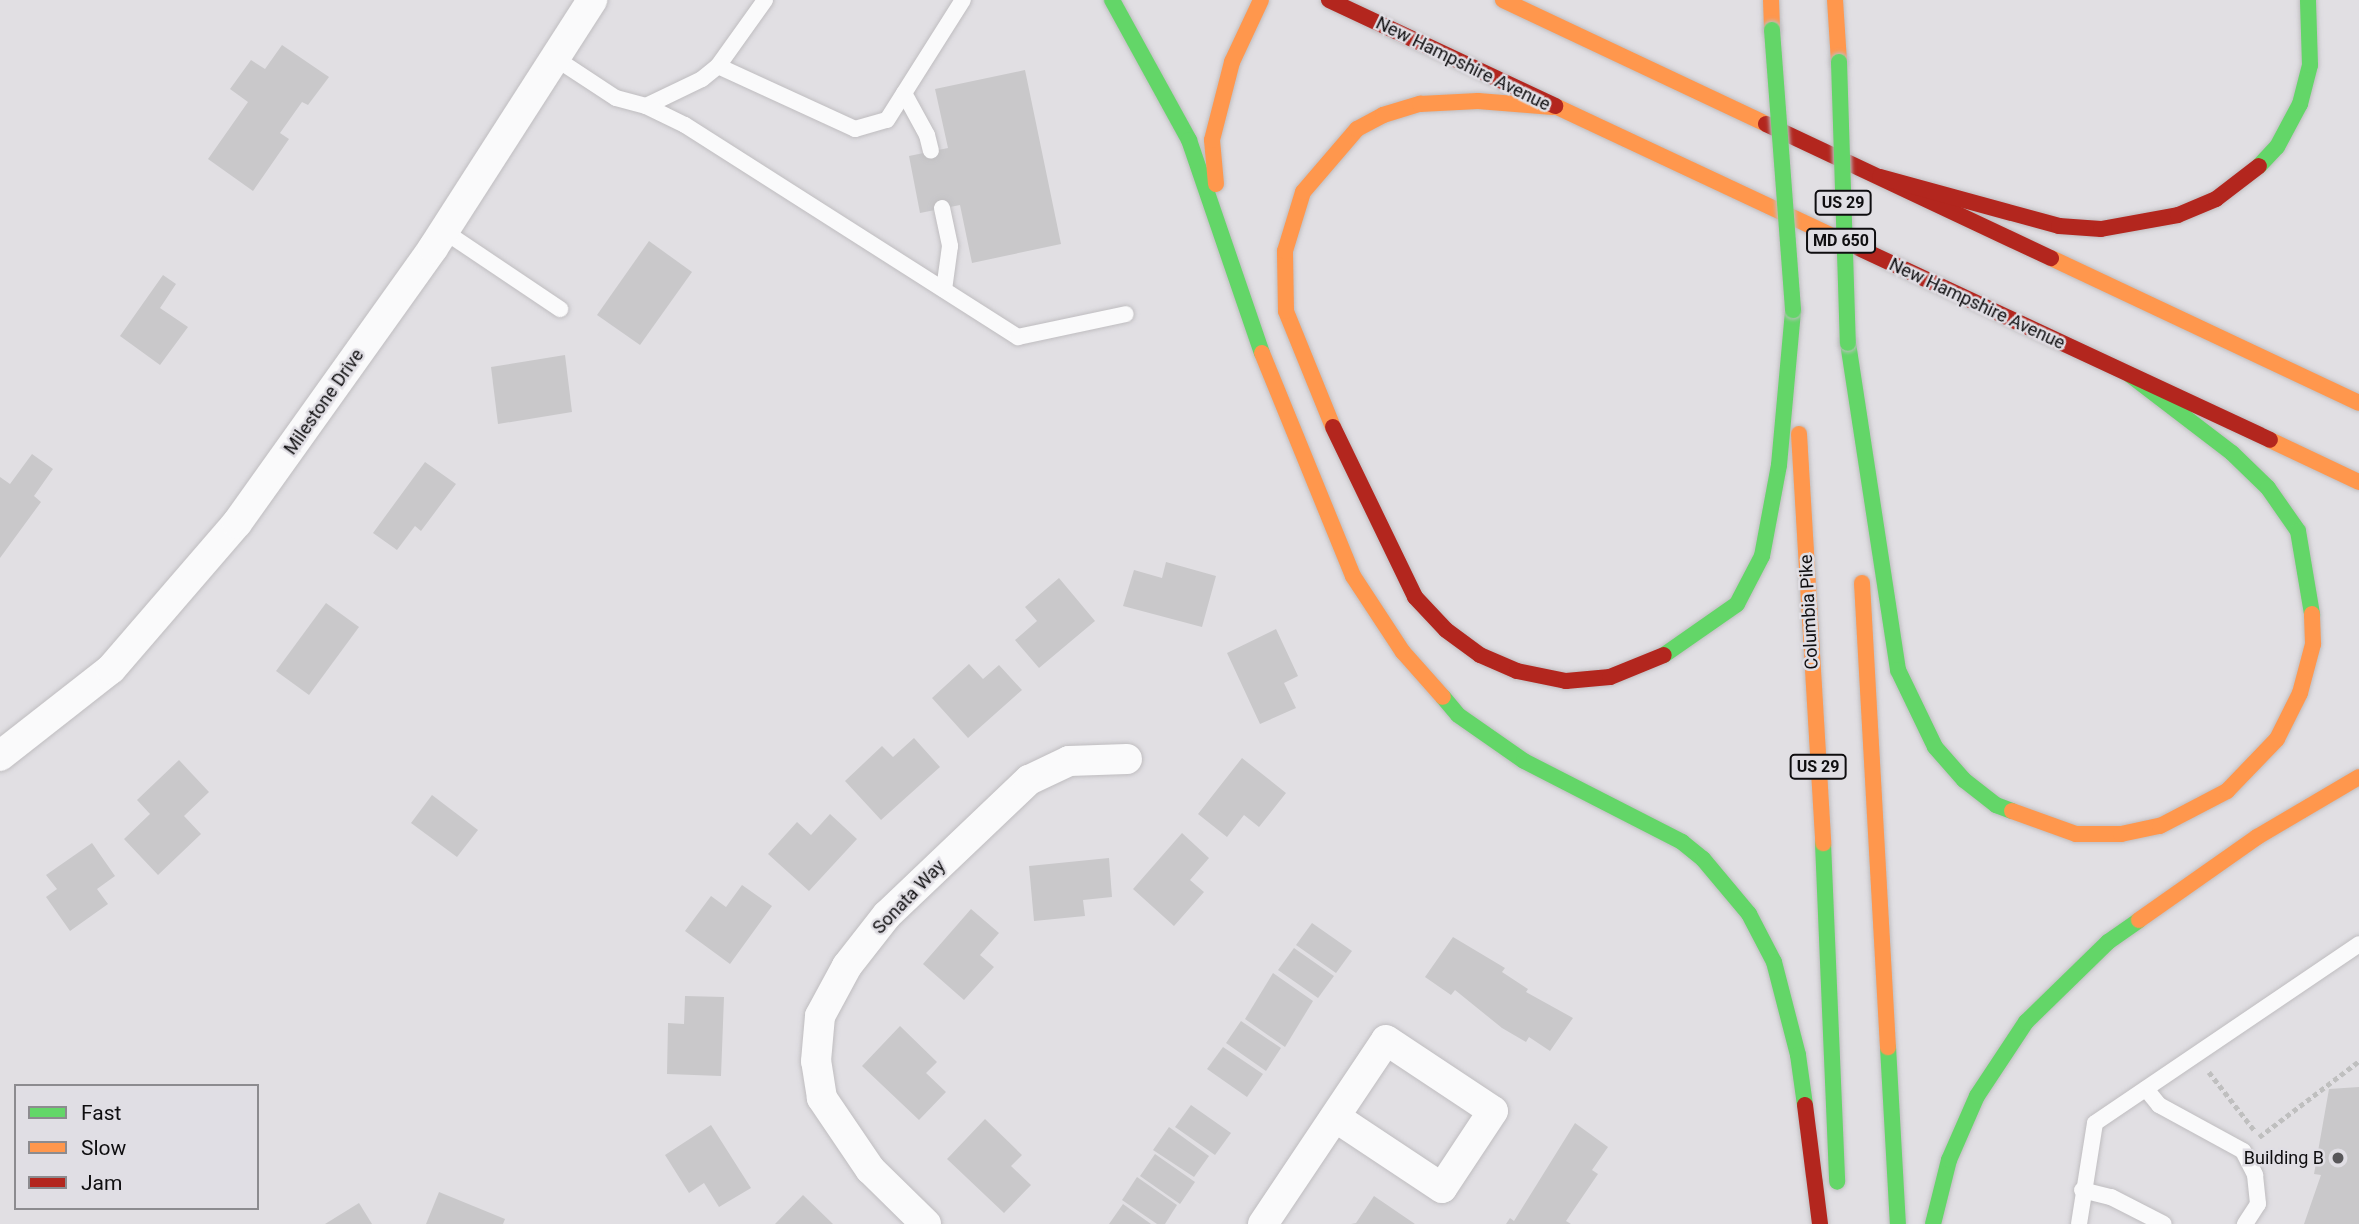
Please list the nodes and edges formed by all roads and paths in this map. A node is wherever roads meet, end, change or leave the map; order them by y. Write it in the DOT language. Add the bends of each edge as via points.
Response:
graph roads {
  1 [pos="592,0"];
  2 [pos="765,0"];
  3 [pos="963,0"];
  4 [pos="1112,0"];
  5 [pos="1261,0"];
  6 [pos="1329,0"];
  7 [pos="1503,0"];
  8 [pos="1771,0"];
  9 [pos="2308,0"];
  10 [pos="1836,3"];
  11 [pos="555,58"];
  12 [pos="718,66"];
  13 [pos="904,93"];
  14 [pos="646,106"];
  15 [pos="1553,107"];
  16 [pos="930,151"];
  17 [pos="1880,177"];
  18 [pos="942,208"];
  19 [pos="1219,225"];
  20 [pos="444,231"];
  21 [pos="944,290"];
  22 [pos="561,309"];
  23 [pos="1793,310"];
  24 [pos="1126,314"];
  25 [pos="1848,343"];
  26 [pos="2130,375"];
  27 [pos="2359,402"];
  28 [pos="2359,482"];
  29 [pos="1859,534"];
  30 [pos="1861,561"];
  31 [pos="0,756"];
  32 [pos="1127,759"];
  33 [pos="2359,777"];
  34 [pos="2359,944"];
  35 [pos="2359,1061"];
  36 [pos="2199,1074"];
  37 [pos="2146,1089"];
  38 [pos="1335,1117"];
  39 [pos="2260,1136"];
  40 [pos="2254,1142"];
  41 [pos="2082,1190"];
  42 [pos="1837,1196"];
  43 [pos="926,1224"];
  44 [pos="1263,1224"];
  45 [pos="1820,1224"];
  46 [pos="1898,1224"];
  47 [pos="1933,1224"];
  48 [pos="2079,1224"];
  49 [pos="2164,1224"];
  50 [pos="2245,1224"];
  1 -- 11 [label="street, Milestone Drive"];
  2 -- 12 [label="lane"];
  3 -- 13 [label="lane"];
  4 -- 19 [label="main road" via="1189,140"];
  5 -- 19 [label="main road" via="1232,62 1212,140"];
  6 -- 15 [label="main road, New Hampshire Avenue / MD 650"];
  7 -- 17 [label="main road"];
  8 -- 23 [label="main road, Columbia Pike / US 29, bridge"];
  9 -- 17 [label="main road" via="2310,65 2300,104 2270,155 2246,178 2204,204 2142,225 2101,229 2059,226"];
  10 -- 25 [label="main road, US 29, bridge"];
  11 -- 14 [label="lane" via="616,98"];
  11 -- 20 [label="street, Milestone Drive"];
  12 -- 13 [label="lane" via="855,128 887,120"];
  12 -- 14 [label="lane" via="702,79"];
  13 -- 16 [label="lane" via="927,135"];
  14 -- 21 [label="lane" via="685,125"];
  15 -- 23 [label="main road" via="1478,101 1420,104 1383,115 1357,129 1303,192 1285,251 1286,311 1347,460 1415,597 1446,630 1480,655 1517,671 1566,681 1610,677 1652,664 1737,604 1762,556 1774,491"];
  15 -- 26 [label="main road, New Hampshire Avenue / MD 650"];
  17 -- 27 [label="main road"];
  18 -- 21 [label="lane" via="950,246"];
  19 -- 45 [label="main road" via="1315,488 1353,576 1402,652 1458,715 1524,761 1682,842 1703,859 1749,914 1774,961 1785,997 1798,1055"];
  20 -- 22 [label="lane"];
  20 -- 31 [label="street, Milestone Drive" via="237,523 111,669"];
  21 -- 24 [label="lane" via="1018,337"];
  23 -- 42 [label="main road, Columbia Pike / US 29" via="1824,861"];
  25 -- 26 [label="main road" via="1898,670 1913,709 1935,747 1964,780 1996,806 2076,834 2121,834 2160,826 2227,790 2277,739 2301,694 2313,644 2311,595 2298,531 2267,488 2232,453"];
  25 -- 29 [label="main road, US 29"];
  26 -- 28 [label="main road, New Hampshire Avenue / MD 650"];
  30 -- 46 [label="main road, US 29"];
  32 -- 43 [label="street, Sonata Way" via="1069,761 1029,780 887,915 847,966 820,1016 816,1060 822,1098 870,1170"];
  33 -- 47 [label="main road" via="2257,837 2108,942 2026,1021 1978,1096 1949,1160"];
  34 -- 37 [label="lane"];
  35 -- 39 [label="path"];
  36 -- 39 [label="path" via="2207,1069"];
  37 -- 41 [label="lane" via="2095,1123"];
  37 -- 50 [label="lane" via="2159,1105 2243,1151 2255,1175 2258,1204"];
  38 -- 38 [label="street" via="1386,1040 1493,1111 1442,1188"];
  38 -- 44 [label="street"];
  39 -- 40 [label="path"];
  41 -- 48 [label="lane"];
  41 -- 49 [label="lane" via="2111,1197"];
}
